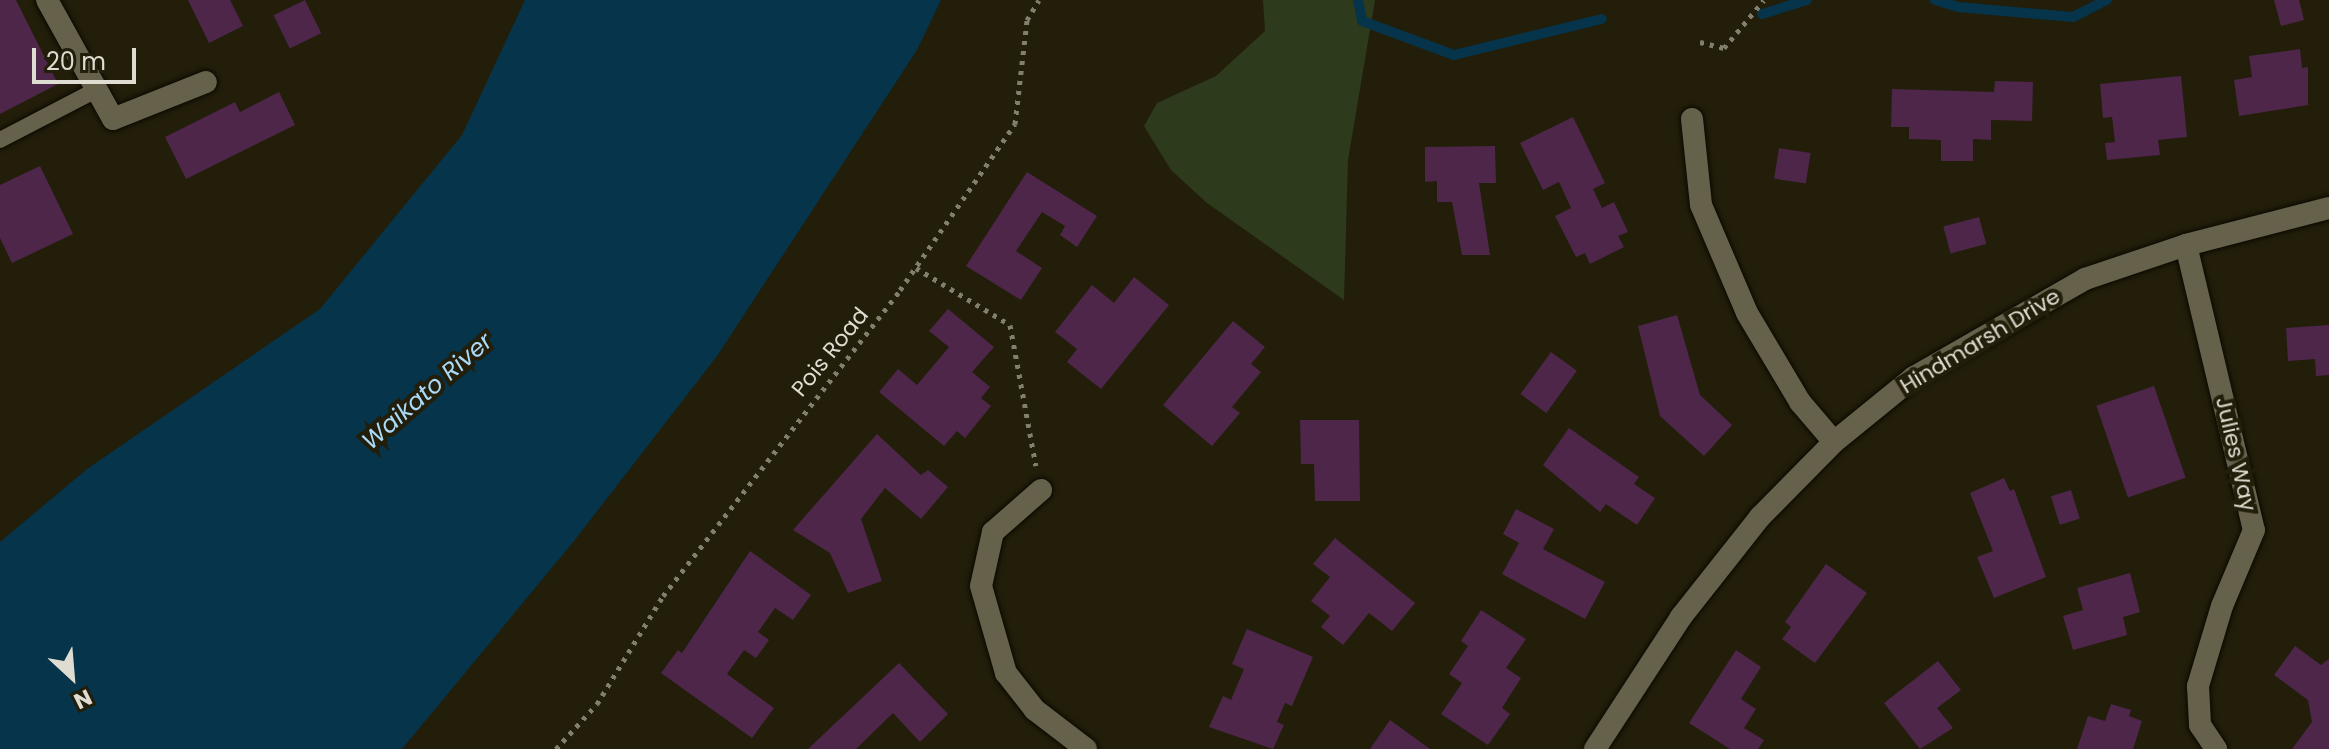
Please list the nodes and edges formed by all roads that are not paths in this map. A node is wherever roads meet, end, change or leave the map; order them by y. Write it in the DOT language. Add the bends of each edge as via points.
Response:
graph roads {
  1 [pos="47,0"];
  2 [pos="206,82"];
  3 [pos="96,90"];
  4 [pos="1692,119"];
  5 [pos="0,140"];
  6 [pos="2329,208"];
  7 [pos="2186,245"];
  8 [pos="1834,442"];
  9 [pos="1041,490"];
  10 [pos="1086,749"];
  11 [pos="1595,749"];
  12 [pos="2216,749"];
  1 -- 3 [label="street"];
  2 -- 3 [label="street" via="113,119"];
  3 -- 5 [label="lane"];
  4 -- 8 [label="street" via="1701,205 1747,313 1800,402"];
  6 -- 7 [label="street, Hindmarsh Drive"];
  7 -- 8 [label="street, Hindmarsh Drive" via="2085,279 2016,315 1914,377"];
  7 -- 12 [label="street, Julies Way" via="2254,530 2222,606 2198,686 2200,725"];
  8 -- 11 [label="street, Hindmarsh Drive" via="1760,517 1681,617"];
  9 -- 10 [label="street" via="993,532 981,586 1006,673 1035,710"];
}
